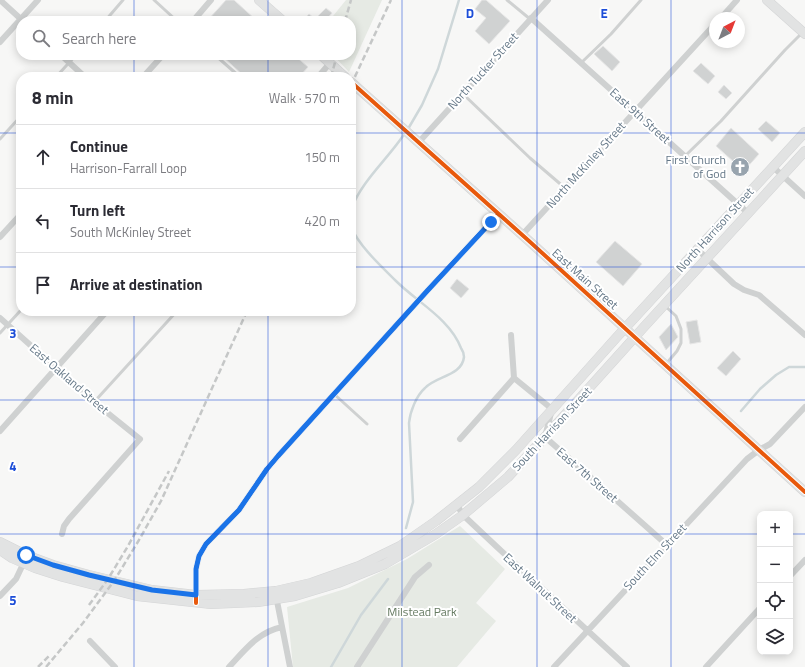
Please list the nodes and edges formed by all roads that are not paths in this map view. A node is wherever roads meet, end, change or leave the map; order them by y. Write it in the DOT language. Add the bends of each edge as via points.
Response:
graph roads {
  1 [pos="0,0"];
  2 [pos="38,0"];
  3 [pos="123,0"];
  4 [pos="154,0"];
  5 [pos="211,0"];
  6 [pos="259,0"];
  7 [pos="507,0"];
  8 [pos="548,0"];
  9 [pos="641,0"];
  10 [pos="737,0"];
  11 [pos="767,0"];
  12 [pos="726,12"];
  13 [pos="18,16"];
  14 [pos="25,16"];
  15 [pos="109,16"];
  16 [pos="172,16"];
  17 [pos="197,16"];
  18 [pos="277,16"];
  19 [pos="531,19"];
  20 [pos="16,26"];
  21 [pos="709,31"];
  22 [pos="804,31"];
  23 [pos="0,42"];
  24 [pos="67,60"];
  25 [pos="158,60"];
  26 [pos="221,60"];
  27 [pos="327,60"];
  28 [pos="69,62"];
  29 [pos="330,63"];
  30 [pos="581,63"];
  31 [pos="60,72"];
  32 [pos="80,72"];
  33 [pos="148,72"];
  34 [pos="234,72"];
  35 [pos="322,72"];
  36 [pos="340,72"];
  37 [pos="356,86"];
  38 [pos="463,94"];
  39 [pos="635,111"];
  40 [pos="16,121"];
  41 [pos="805,132"];
  42 [pos="0,139"];
  43 [pos="417,141"];
  44 [pos="805,151"];
  45 [pos="686,156"];
  46 [pos="773,167"];
  47 [pos="782,176"];
  48 [pos="565,188"];
  49 [pos="805,196"];
  50 [pos="739,204"];
  51 [pos="748,213"];
  52 [pos="498,214"];
  53 [pos="16,219"];
  54 [pos="522,235"];
  55 [pos="0,237"];
  56 [pos="698,249"];
  57 [pos="707,259"];
  58 [pos="664,305"];
  59 [pos="16,316"];
  60 [pos="103,316"];
  61 [pos="172,316"];
  62 [pos="0,318"];
  63 [pos="8,325"];
  64 [pos="625,329"];
  65 [pos="0,333"];
  66 [pos="511,335"];
  67 [pos="805,335"];
  68 [pos="635,338"];
  69 [pos="665,365"];
  70 [pos="56,368"];
  71 [pos="514,378"];
  72 [pos="334,394"];
  73 [pos="94,402"];
  74 [pos="805,407"];
  75 [pos="552,409"];
  76 [pos="366,424"];
  77 [pos="0,431"];
  78 [pos="545,438"];
  79 [pos="460,440"];
  80 [pos="758,450"];
  81 [pos="805,492"];
  82 [pos="457,505"];
  83 [pos="463,515"];
  84 [pos="62,534"];
  85 [pos="0,542"];
  86 [pos="666,545"];
  87 [pos="0,550"];
  88 [pos="25,559"];
  89 [pos="805,560"];
  90 [pos="430,565"];
  91 [pos="793,573"];
  92 [pos="276,595"];
  93 [pos="0,596"];
  94 [pos="196,599"];
  95 [pos="757,611"];
  96 [pos="282,628"];
  97 [pos="587,631"];
  98 [pos="90,641"];
  99 [pos="115,667"];
  100 [pos="229,667"];
  101 [pos="290,667"];
  102 [pos="358,667"];
  103 [pos="554,667"];
  104 [pos="627,667"];
  105 [pos="706,667"];
  1 -- 13 [label="street"];
  2 -- 14 [label="street"];
  3 -- 15 [label="lane"];
  4 -- 16 [label="lane"];
  5 -- 17 [label="street"];
  6 -- 18 [label="main road"];
  7 -- 19 [label="lane"];
  8 -- 19 [label="street, North Tucker Street"];
  9 -- 30 [label="lane"];
  10 -- 12 [label="street"];
  11 -- 22 [label="main road"];
  19 -- 30 [label="street, East 9th Street"];
  19 -- 38 [label="street, North Tucker Street"];
  20 -- 23 [label="street"];
  21 -- 39 [label="street, North McKinley Street"];
  22 -- 45 [label="lane"];
  24 -- 28 [label="street"];
  25 -- 33 [label="street"];
  26 -- 34 [label="lane"];
  27 -- 29 [label="main road"];
  28 -- 31 [label="lane"];
  28 -- 32 [label="street"];
  29 -- 35 [label="street"];
  29 -- 36 [label="main road"];
  30 -- 39 [label="street, East 9th Street"];
  37 -- 43 [label="main road, East Main Street"];
  38 -- 43 [label="street, North Tucker Street"];
  38 -- 48 [label="lane"];
  39 -- 45 [label="street, East 9th Street"];
  39 -- 48 [label="street, North McKinley Street"];
  40 -- 42 [label="lane"];
  41 -- 46 [label="main road, North Harrison Street"];
  43 -- 52 [label="main road, East Main Street"];
  44 -- 47 [label="main road, North Harrison Street"];
  45 -- 50 [label="street, East 9th Street"];
  46 -- 47 [label="street"];
  46 -- 50 [label="main road, North Harrison Street"];
  47 -- 49 [label="street"];
  47 -- 51 [label="main road, North Harrison Street"];
  48 -- 54 [label="street, North McKinley Street"];
  50 -- 51 [label="street, East 9th Street"];
  50 -- 56 [label="main road, North Harrison Street"];
  51 -- 57 [label="main road, North Harrison Street"];
  52 -- 54 [label="main road, East Main Street"];
  52 -- 72 [label="street"];
  53 -- 55 [label="street"];
  54 -- 64 [label="main road, East Main Street"];
  56 -- 57 [label="street"];
  56 -- 64 [label="main road, North Harrison Street"];
  57 -- 58 [label="main road, North Harrison Street"];
  57 -- 67 [label="street" via="734,284 763,297"];
  58 -- 68 [label="main road, North Harrison Street"];
  58 -- 69 [label="lane" via="676,316 681,329 681,343"];
  59 -- 63 [label="lane"];
  60 -- 70 [label="street"];
  61 -- 73 [label="lane"];
  62 -- 63 [label="street, East Oakland Street"];
  63 -- 65 [label="lane"];
  63 -- 70 [label="street, East Oakland Street"];
  64 -- 68 [label="main road, East Main Street"];
  64 -- 75 [label="main road, South Harrison Street"];
  66 -- 71 [label="street"];
  68 -- 69 [label="main road, East Main Street"];
  68 -- 78 [label="main road, South Harrison Street"];
  69 -- 80 [label="main road, East Main Street"];
  70 -- 73 [label="street, East Oakland Street"];
  70 -- 77 [label="street"];
  71 -- 75 [label="street"];
  71 -- 79 [label="street"];
  72 -- 76 [label="lane"];
  72 -- 94 [label="street" via="271,465 239,510 206,544 199,556 196,569"];
  73 -- 84 [label="street, East Oakland Street" via="140,439 69,519"];
  74 -- 80 [label="street, South Elm Street" via="770,444"];
  75 -- 78 [label="street"];
  75 -- 82 [label="main road, South Harrison Street" via="516,450"];
  78 -- 83 [label="main road, South Harrison Street" via="508,477"];
  78 -- 86 [label="street, East 7th Street"];
  80 -- 81 [label="main road, East Main Street"];
  80 -- 86 [label="street, South Elm Street" via="747,458"];
  82 -- 83 [label="street, East Walnut Street"];
  82 -- 92 [label="main road, South Harrison Street" via="400,546 360,566"];
  83 -- 92 [label="main road, South Harrison Street" via="385,564 338,583 295,596"];
  83 -- 97 [label="street, East Walnut Street"];
  85 -- 88 [label="main road"];
  86 -- 97 [label="street, South Elm Street"];
  87 -- 88 [label="main road" via="12,558"];
  88 -- 93 [label="street" via="16,579"];
  88 -- 94 [label="main road"];
  89 -- 91 [label="street"];
  90 -- 102 [label="street" via="414,577"];
  92 -- 94 [label="main road" via="244,594"];
  92 -- 96 [label="street"];
  95 -- 105 [label="street"];
  96 -- 100 [label="street" via="273,629 259,637"];
  96 -- 101 [label="street"];
  97 -- 103 [label="street, South Elm Street"];
  97 -- 104 [label="street, East Walnut Street"];
  98 -- 99 [label="street"];
}
